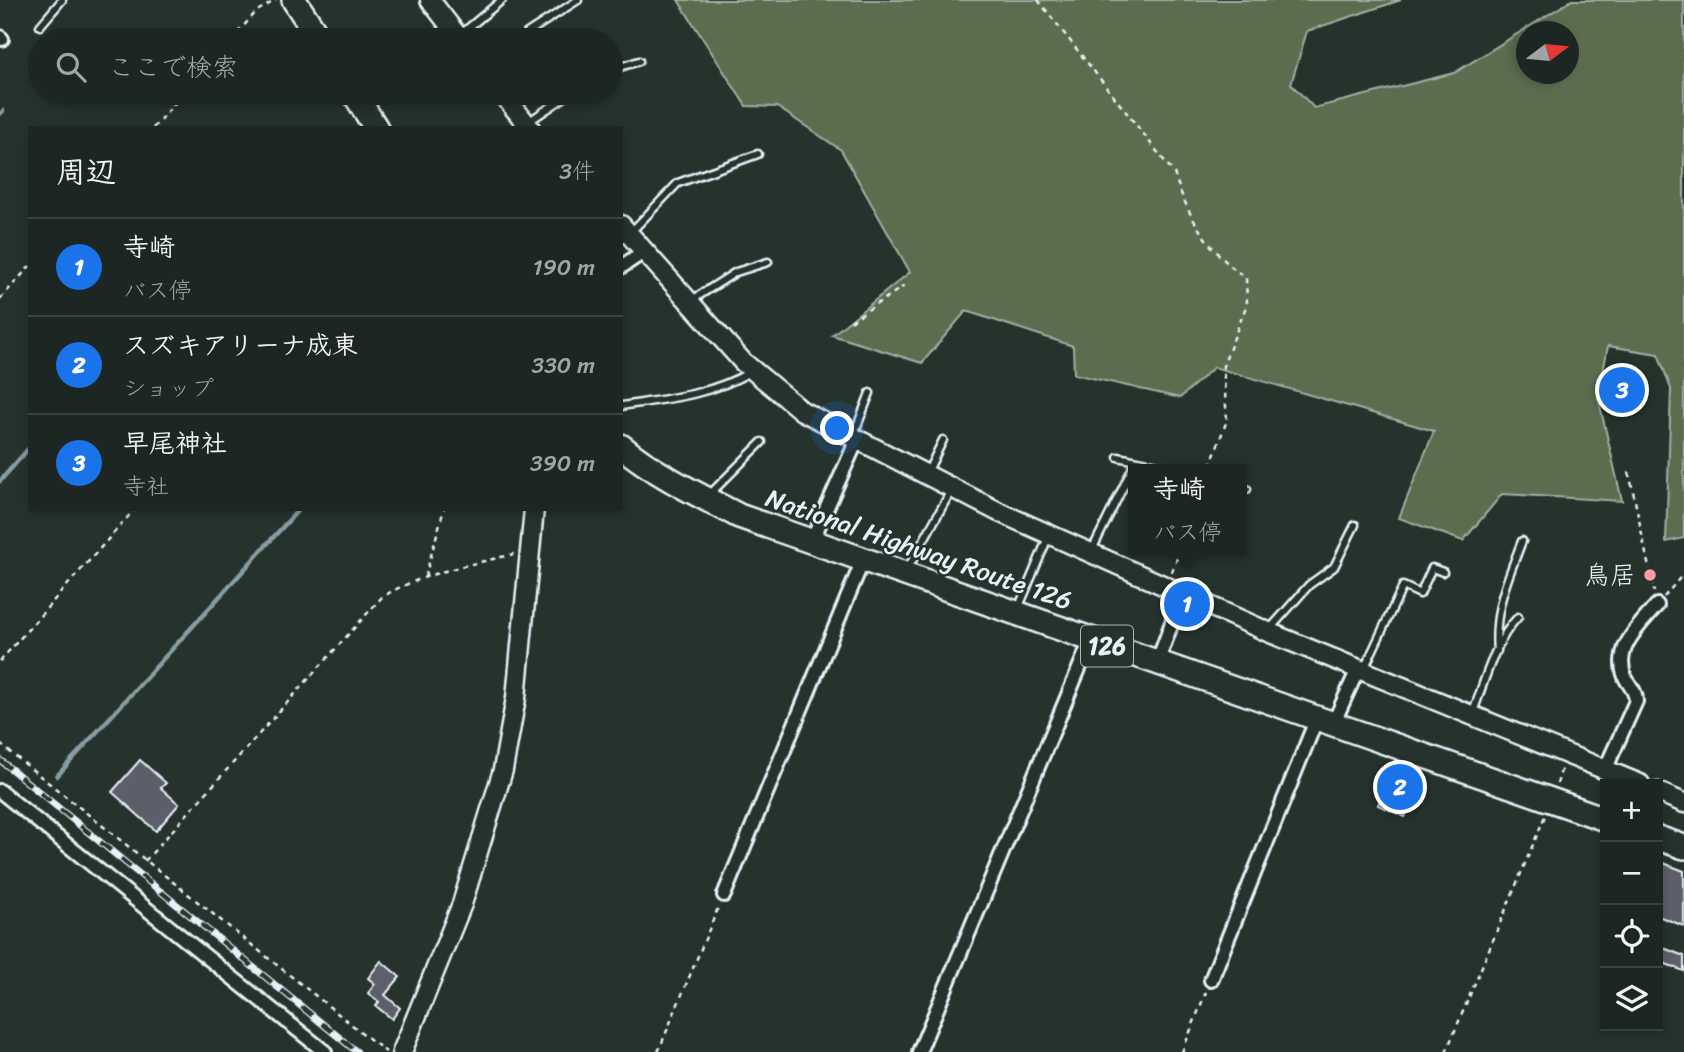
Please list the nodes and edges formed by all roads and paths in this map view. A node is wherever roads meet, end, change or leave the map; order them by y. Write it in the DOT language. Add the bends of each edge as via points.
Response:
graph roads {
  1 [pos="62,0"];
  2 [pos="276,0"];
  3 [pos="430,0"];
  4 [pos="502,0"];
  5 [pos="578,0"];
  6 [pos="1038,0"];
  7 [pos="300,2"];
  8 [pos="40,26"];
  9 [pos="242,28"];
  10 [pos="314,28"];
  11 [pos="452,28"];
  12 [pos="465,28"];
  13 [pos="535,28"];
  14 [pos="639,61"];
  15 [pos="623,66"];
  16 [pos="173,105"];
  17 [pos="365,105"];
  18 [pos="511,105"];
  19 [pos="555,105"];
  20 [pos="155,126"];
  21 [pos="375,126"];
  22 [pos="528,126"];
  23 [pos="758,154"];
  24 [pos="625,230"];
  25 [pos="645,251"];
  26 [pos="768,262"];
  27 [pos="623,266"];
  28 [pos="28,267"];
  29 [pos="904,286"];
  30 [pos="0,299"];
  31 [pos="690,302"];
  32 [pos="851,321"];
  33 [pos="752,371"];
  34 [pos="870,393"];
  35 [pos="623,407"];
  36 [pos="855,439"];
  37 [pos="943,440"];
  38 [pos="762,442"];
  39 [pos="623,448"];
  40 [pos="1118,457"];
  41 [pos="1136,461"];
  42 [pos="1135,464"];
  43 [pos="1151,464"];
  44 [pos="1211,464"];
  45 [pos="1629,472"];
  46 [pos="925,476"];
  47 [pos="1128,477"];
  48 [pos="951,489"];
  49 [pos="706,499"];
  50 [pos="133,511"];
  51 [pos="443,511"];
  52 [pos="534,511"];
  53 [pos="1354,525"];
  54 [pos="1050,534"];
  55 [pos="1522,541"];
  56 [pos="811,542"];
  57 [pos="531,550"];
  58 [pos="1091,552"];
  59 [pos="1179,555"];
  60 [pos="863,560"];
  61 [pos="1443,572"];
  62 [pos="905,573"];
  63 [pos="1684,573"];
  64 [pos="425,577"];
  65 [pos="1175,589"];
  66 [pos="1657,605"];
  67 [pos="1016,613"];
  68 [pos="1518,617"];
  69 [pos="1268,632"];
  70 [pos="1091,640"];
  71 [pos="1497,651"];
  72 [pos="0,661"];
  73 [pos="1157,663"];
  74 [pos="1360,670"];
  75 [pos="1471,717"];
  76 [pos="1325,721"];
  77 [pos="0,744"];
  78 [pos="1566,755"];
  79 [pos="1605,770"];
  80 [pos="1628,779"];
  81 [pos="0,791"];
  82 [pos="1663,794"];
  83 [pos="1551,800"];
  84 [pos="1684,803"];
  85 [pos="1600,818"];
  86 [pos="1663,840"];
  87 [pos="1684,847"];
  88 [pos="145,860"];
  89 [pos="724,895"];
  90 [pos="1211,980"];
  91 [pos="325,1052"];
  92 [pos="386,1052"];
  93 [pos="402,1052"];
  94 [pos="658,1052"];
  95 [pos="919,1052"];
  96 [pos="1182,1052"];
  97 [pos="1446,1052"];
  1 -- 8 [label="lane"];
  2 -- 9 [label="path" via="257,11"];
  3 -- 11 [label="street"];
  4 -- 12 [label="lane"];
  5 -- 13 [label="lane"];
  6 -- 44 [label="path" via="1174,173 1182,199 1220,260 1246,278 1247,304 1223,366 1227,420"];
  7 -- 10 [label="highway"];
  14 -- 15 [label="lane"];
  16 -- 20 [label="path"];
  17 -- 21 [label="highway"];
  18 -- 22 [label="street"];
  19 -- 22 [label="lane"];
  23 -- 24 [label="lane" via="678,183"];
  24 -- 25 [label="street"];
  25 -- 27 [label="street"];
  25 -- 31 [label="street"];
  26 -- 31 [label="lane" via="736,272"];
  28 -- 30 [label="path"];
  29 -- 32 [label="path"];
  31 -- 33 [label="street"];
  33 -- 35 [label="lane" via="710,391"];
  33 -- 36 [label="street" via="802,411"];
  34 -- 36 [label="lane"];
  36 -- 46 [label="street"];
  36 -- 56 [label="street"];
  37 -- 46 [label="lane"];
  38 -- 49 [label="lane"];
  39 -- 49 [label="highway, National Highway Route 126 / 126"];
  40 -- 41 [label="lane"];
  41 -- 42 [label="lane"];
  41 -- 43 [label="lane"];
  45 -- 66 [label="path"];
  46 -- 48 [label="street"];
  47 -- 58 [label="lane"];
  48 -- 54 [label="street"];
  48 -- 62 [label="lane"];
  49 -- 56 [label="highway, National Highway Route 126 / 126"];
  50 -- 72 [label="path"];
  51 -- 64 [label="path"];
  52 -- 57 [label="street"];
  53 -- 69 [label="lane" via="1334,566 1309,585"];
  54 -- 58 [label="street"];
  54 -- 67 [label="lane"];
  55 -- 71 [label="lane" via="1498,603"];
  56 -- 60 [label="highway, National Highway Route 126 / 126"];
  57 -- 64 [label="path"];
  57 -- 93 [label="street" via="516,698 503,770 462,904"];
  58 -- 65 [label="street"];
  59 -- 65 [label="path"];
  60 -- 62 [label="highway, National Highway Route 126 / 126"];
  60 -- 89 [label="street"];
  61 -- 74 [label="lane" via="1432,568 1420,594 1403,586"];
  62 -- 67 [label="highway, National Highway Route 126 / 126"];
  63 -- 66 [label="path"];
  64 -- 88 [label="path" via="382,597"];
  65 -- 69 [label="street"];
  65 -- 73 [label="street"];
  66 -- 79 [label="street" via="1626,643 1622,660 1625,678 1636,701"];
  67 -- 70 [label="highway, National Highway Route 126 / 126"];
  68 -- 71 [label="lane"];
  69 -- 74 [label="street"];
  70 -- 73 [label="highway, National Highway Route 126 / 126"];
  70 -- 95 [label="street"];
  71 -- 75 [label="lane"];
  73 -- 76 [label="highway, National Highway Route 126 / 126"];
  74 -- 75 [label="street"];
  74 -- 76 [label="street"];
  75 -- 78 [label="street"];
  76 -- 83 [label="highway, National Highway Route 126 / 126"];
  76 -- 90 [label="street"];
  77 -- 88 [label="path"];
  78 -- 79 [label="street"];
  78 -- 83 [label="path"];
  79 -- 80 [label="street"];
  81 -- 91 [label="street"];
  82 -- 84 [label="street"];
  83 -- 85 [label="highway, National Highway Route 126 / 126"];
  83 -- 97 [label="path"];
  86 -- 87 [label="highway"];
  88 -- 92 [label="path"];
  89 -- 94 [label="path"];
  90 -- 96 [label="path"];
}
